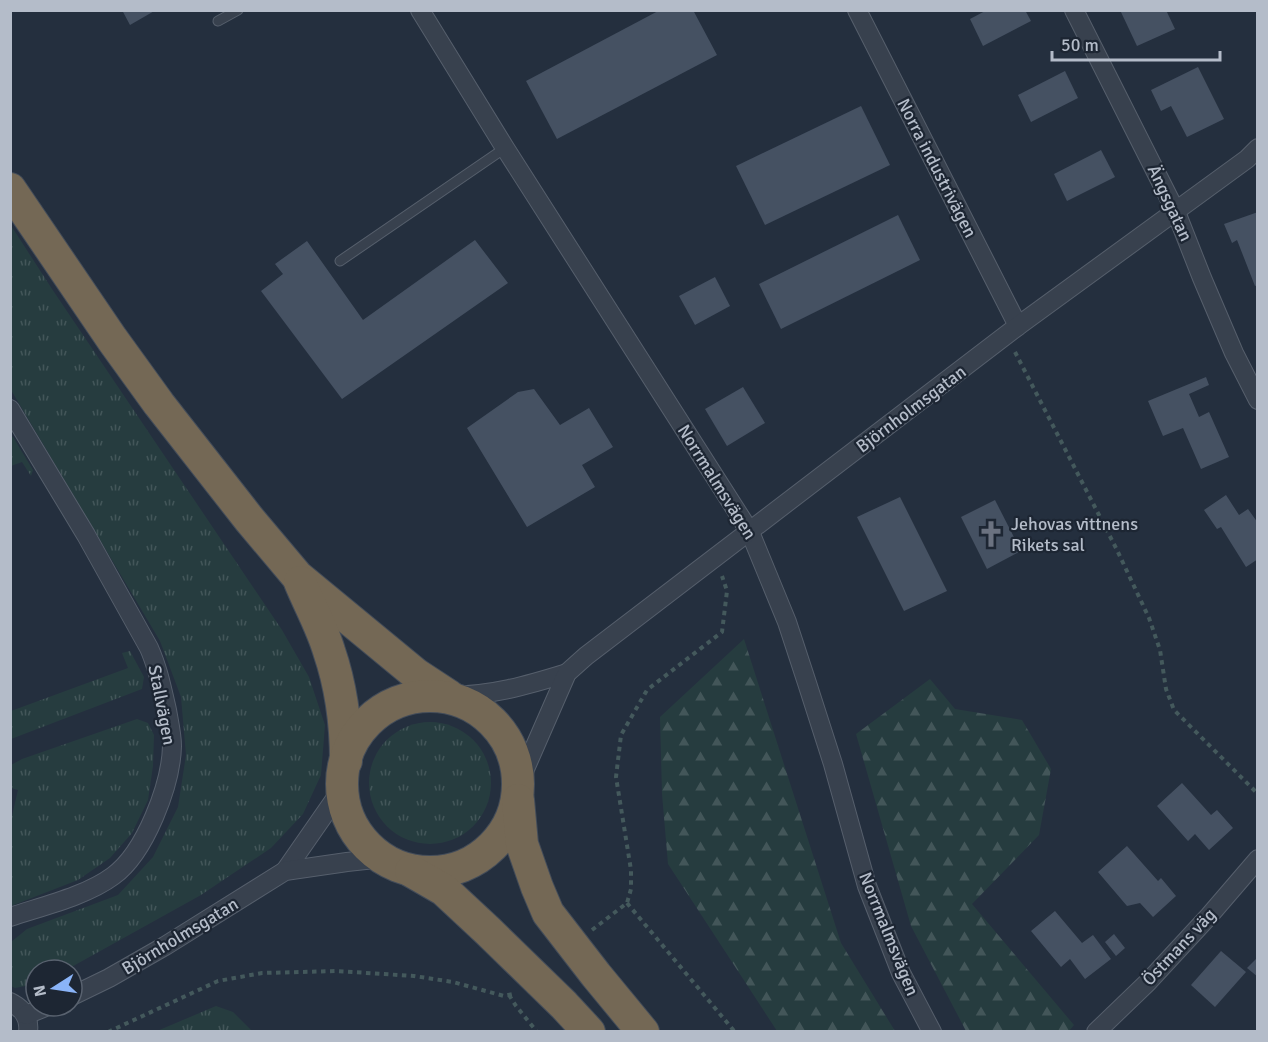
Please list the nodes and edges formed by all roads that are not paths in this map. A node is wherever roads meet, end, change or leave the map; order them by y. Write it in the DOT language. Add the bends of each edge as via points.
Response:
graph roads {
  1 [pos="238,10"];
  2 [pos="420,10"];
  3 [pos="856,10"];
  4 [pos="1074,10"];
  5 [pos="218,21"];
  6 [pos="505,148"];
  7 [pos="1257,148"];
  8 [pos="10,189"];
  9 [pos="1176,212"];
  10 [pos="340,261"];
  11 [pos="1012,331"];
  12 [pos="1257,400"];
  13 [pos="10,409"];
  14 [pos="750,532"];
  15 [pos="297,576"];
  16 [pos="567,673"];
  17 [pos="449,696"];
  18 [pos="344,776"];
  19 [pos="518,794"];
  20 [pos="1257,859"];
  21 [pos="397,864"];
  22 [pos="285,871"];
  23 [pos="10,917"];
  24 [pos="84,990"];
  25 [pos="10,1002"];
  26 [pos="27,1023"];
  27 [pos="589,1032"];
  28 [pos="644,1032"];
  29 [pos="932,1032"];
  30 [pos="1096,1032"];
  1 -- 5 [label="lane"];
  2 -- 6 [label="street, Norrmalmsvägen"];
  3 -- 11 [label="street, Norra industrivägen"];
  4 -- 9 [label="street, Ängsgatan"];
  6 -- 10 [label="lane"];
  6 -- 14 [label="street, Norrmalmsvägen"];
  7 -- 9 [label="street, Björnholmsgatan"];
  8 -- 15 [label="highway" via="152,395"];
  9 -- 11 [label="street, Björnholmsgatan"];
  9 -- 12 [label="street, Ängsgatan"];
  11 -- 14 [label="street, Björnholmsgatan"];
  13 -- 23 [label="street, Stallvägen" via="149,648 160,677 172,743 161,797 143,840 126,865 85,892"];
  14 -- 16 [label="street, Björnholmsgatan"];
  14 -- 29 [label="street, Norrmalmsvägen" via="787,622 867,886 901,973"];
  15 -- 17 [label="highway" via="394,657"];
  15 -- 18 [label="highway" via="329,650 342,702 346,733"];
  16 -- 17 [label="street, Björnholmsgatan" via="502,692"];
  16 -- 19 [label="street, Björnholmsgatan"];
  17 -- 18 [label="highway" via="428,695 387,708 354,741"];
  17 -- 19 [label="highway" via="486,714 502,733 517,772"];
  18 -- 21 [label="highway" via="344,812 352,830 370,848"];
  18 -- 22 [label="street, Björnholmsgatan"];
  19 -- 21 [label="highway" via="500,839 483,856 459,867 434,872"];
  19 -- 28 [label="highway" via="522,844 548,913"];
  20 -- 30 [label="street, Östmans väg" via="1148,982"];
  21 -- 22 [label="street, Björnholmsgatan" via="347,861"];
  21 -- 27 [label="highway" via="444,891"];
  22 -- 24 [label="street, Björnholmsgatan" via="165,946"];
  25 -- 26 [label="street" via="19,1006"];
}
